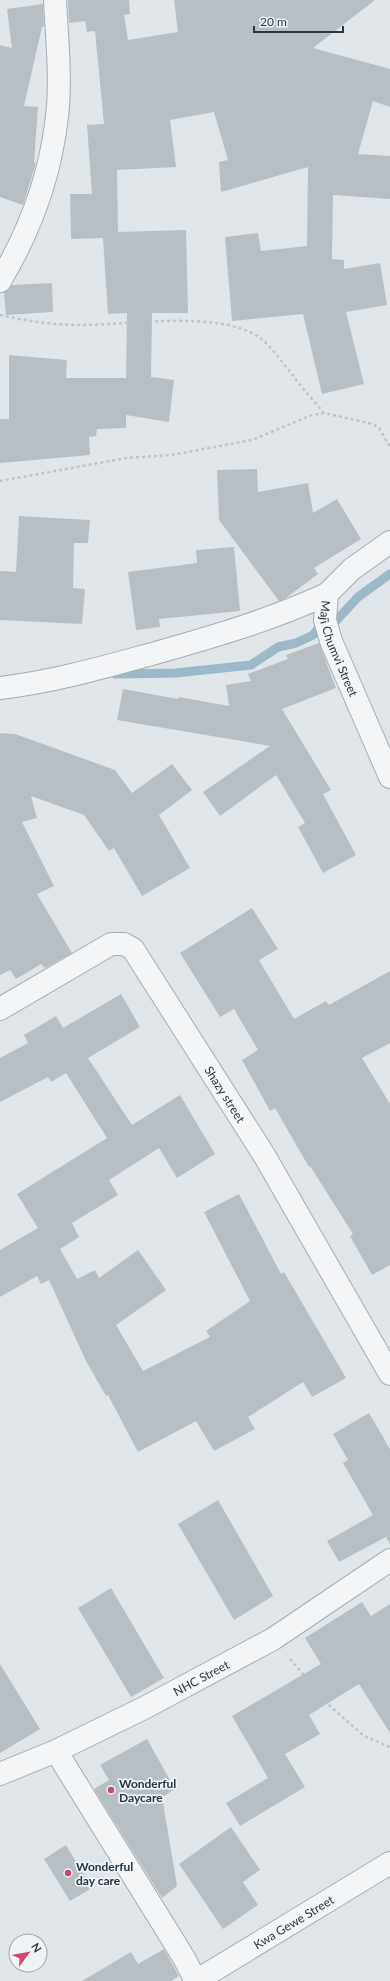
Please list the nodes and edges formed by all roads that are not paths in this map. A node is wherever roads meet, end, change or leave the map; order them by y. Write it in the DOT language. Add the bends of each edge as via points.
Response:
graph roads {
  1 [pos="55,0"];
  2 [pos="0,280"];
  3 [pos="390,542"];
  4 [pos="327,594"];
  5 [pos="0,688"];
  6 [pos="390,777"];
  7 [pos="0,1009"];
  8 [pos="390,1374"];
  9 [pos="390,1560"];
  10 [pos="56,1751"];
  11 [pos="0,1774"];
  12 [pos="390,1863"];
  13 [pos="196,1981"];
  1 -- 2 [label="street" via="59,72 57,124 47,168 24,237"];
  3 -- 4 [label="street, Maji Chumvi Street" via="352,569"];
  4 -- 5 [label="street" via="258,623 229,632 55,680"];
  4 -- 6 [label="street, Maji Chumvi Street" via="325,620 331,641"];
  7 -- 8 [label="street, Shazy street" via="111,944 124,944 133,949 264,1155"];
  9 -- 10 [label="street, NHC Street" via="273,1639 146,1707"];
  10 -- 11 [label="street, NHC Street"];
  10 -- 13 [label="street"];
  12 -- 13 [label="street, Kwa Gewe Street"];
}
